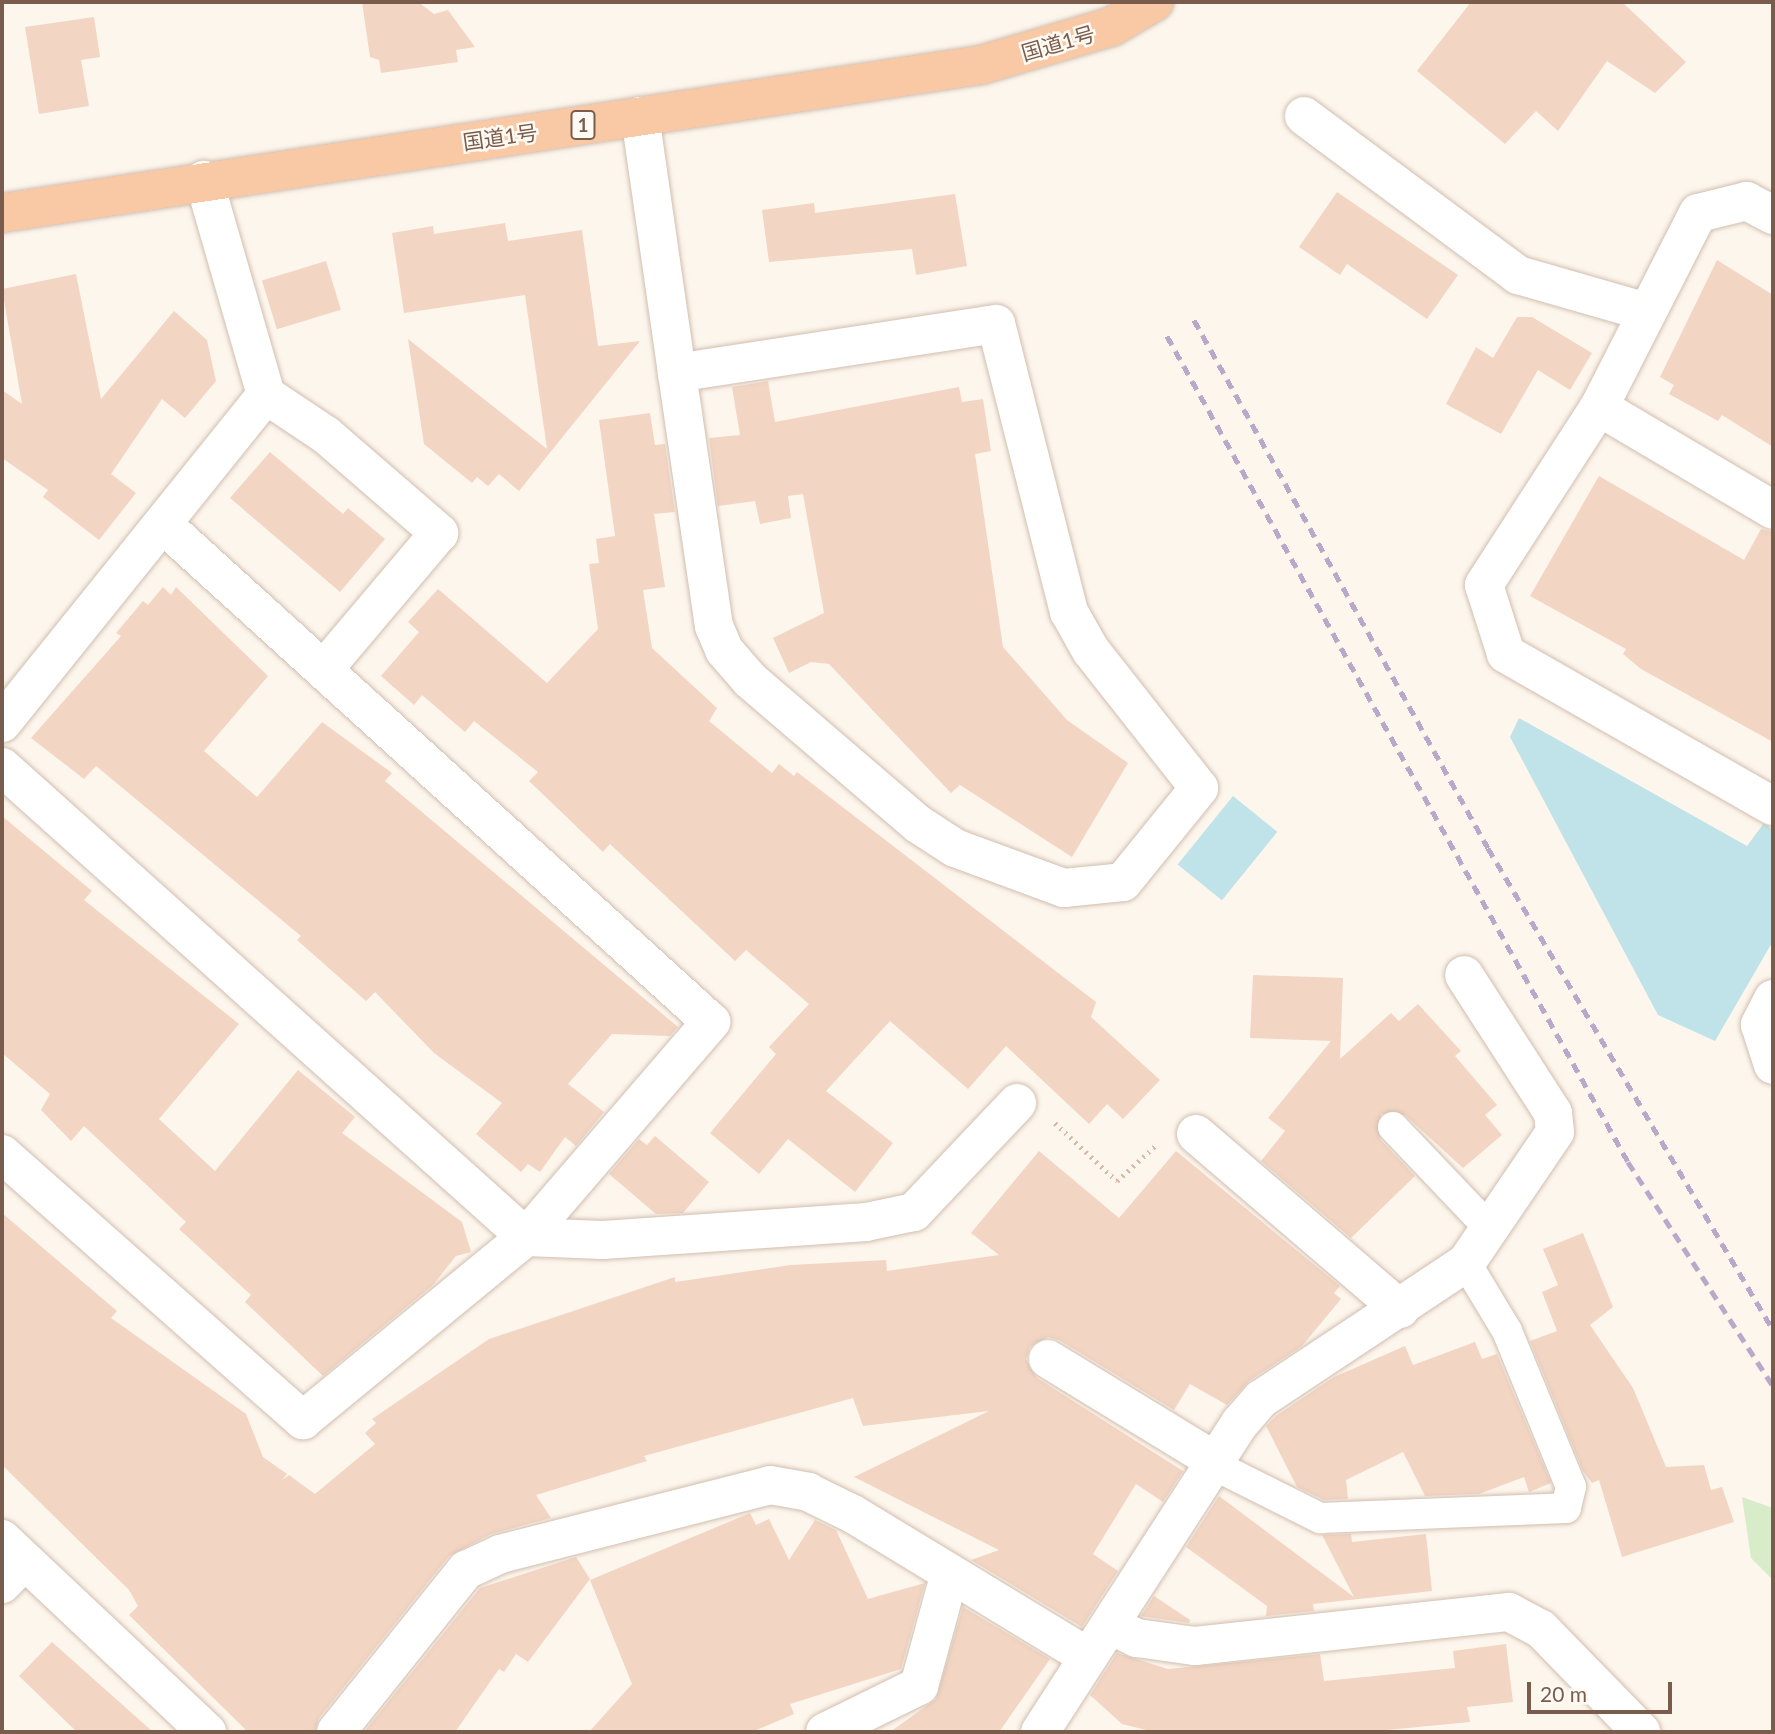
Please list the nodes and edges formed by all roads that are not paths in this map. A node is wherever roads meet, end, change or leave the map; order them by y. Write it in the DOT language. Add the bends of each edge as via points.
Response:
graph roads {
  1 [pos="1154,2"];
  2 [pos="640,116"];
  3 [pos="1304,116"];
  4 [pos="204,180"];
  5 [pos="2,213"];
  6 [pos="1773,215"];
  7 [pos="1647,312"];
  8 [pos="677,373"];
  9 [pos="266,395"];
  10 [pos="1599,407"];
  11 [pos="1773,510"];
  12 [pos="165,526"];
  13 [pos="324,668"];
  14 [pos="2,723"];
  15 [pos="2,767"];
  16 [pos="1773,806"];
  17 [pos="1464,975"];
  18 [pos="1773,999"];
  19 [pos="1773,1065"];
  20 [pos="1017,1103"];
  21 [pos="1393,1127"];
  22 [pos="1196,1134"];
  23 [pos="2,1154"];
  24 [pos="1491,1230"];
  25 [pos="526,1237"];
  26 [pos="1466,1263"];
  27 [pos="1400,1309"];
  28 [pos="1048,1359"];
  29 [pos="1214,1463"];
  30 [pos="9,1562"];
  31 [pos="950,1573"];
  32 [pos="1110,1625"];
  33 [pos="1088,1657"];
  34 [pos="207,1732"];
  35 [pos="337,1732"];
  36 [pos="825,1732"];
  37 [pos="1040,1732"];
  38 [pos="1641,1732"];
  1 -- 2 [label="highway, 国道1号 / 1" via="1111,27 981,65"];
  2 -- 4 [label="highway, 国道1号 / 1"];
  2 -- 8 [label="street"];
  3 -- 7 [label="street" via="1518,275"];
  4 -- 5 [label="highway, 国道1号 / 1"];
  4 -- 9 [label="street"];
  6 -- 7 [label="street" via="1747,201 1698,213"];
  7 -- 10 [label="street"];
  8 -- 8 [label="street" via="714,626 724,650 750,680 918,824 955,848 1064,887 1123,882 1199,788 1091,651 1069,612 996,324"];
  9 -- 12 [label="street"];
  9 -- 13 [label="street" via="326,435 439,533"];
  10 -- 11 [label="street"];
  10 -- 16 [label="street" via="1484,585 1506,653"];
  12 -- 13 [label="street"];
  12 -- 14 [label="street"];
  13 -- 25 [label="street" via="711,1023"];
  15 -- 25 [label="street"];
  17 -- 24 [label="street" via="1554,1122 1555,1132"];
  18 -- 19 [label="street" via="1760,1025"];
  20 -- 25 [label="street" via="914,1212 866,1222 603,1240"];
  21 -- 24 [label="lane"];
  22 -- 27 [label="street"];
  23 -- 25 [label="street" via="303,1420"];
  24 -- 26 [label="street"];
  26 -- 27 [label="street"];
  26 -- 29 [label="lane" via="1507,1331 1572,1487 1566,1508 1320,1518"];
  27 -- 29 [label="street" via="1261,1399"];
  28 -- 29 [label="street"];
  29 -- 32 [label="street"];
  30 -- 34 [label="street"];
  31 -- 33 [label="street"];
  31 -- 35 [label="street" via="807,1492 770,1485 742,1488 500,1554 466,1570"];
  31 -- 36 [label="street" via="919,1686"];
  32 -- 33 [label="street"];
  32 -- 38 [label="street" via="1137,1638 1195,1646 1509,1612 1541,1629"];
  33 -- 37 [label="street"];
}
